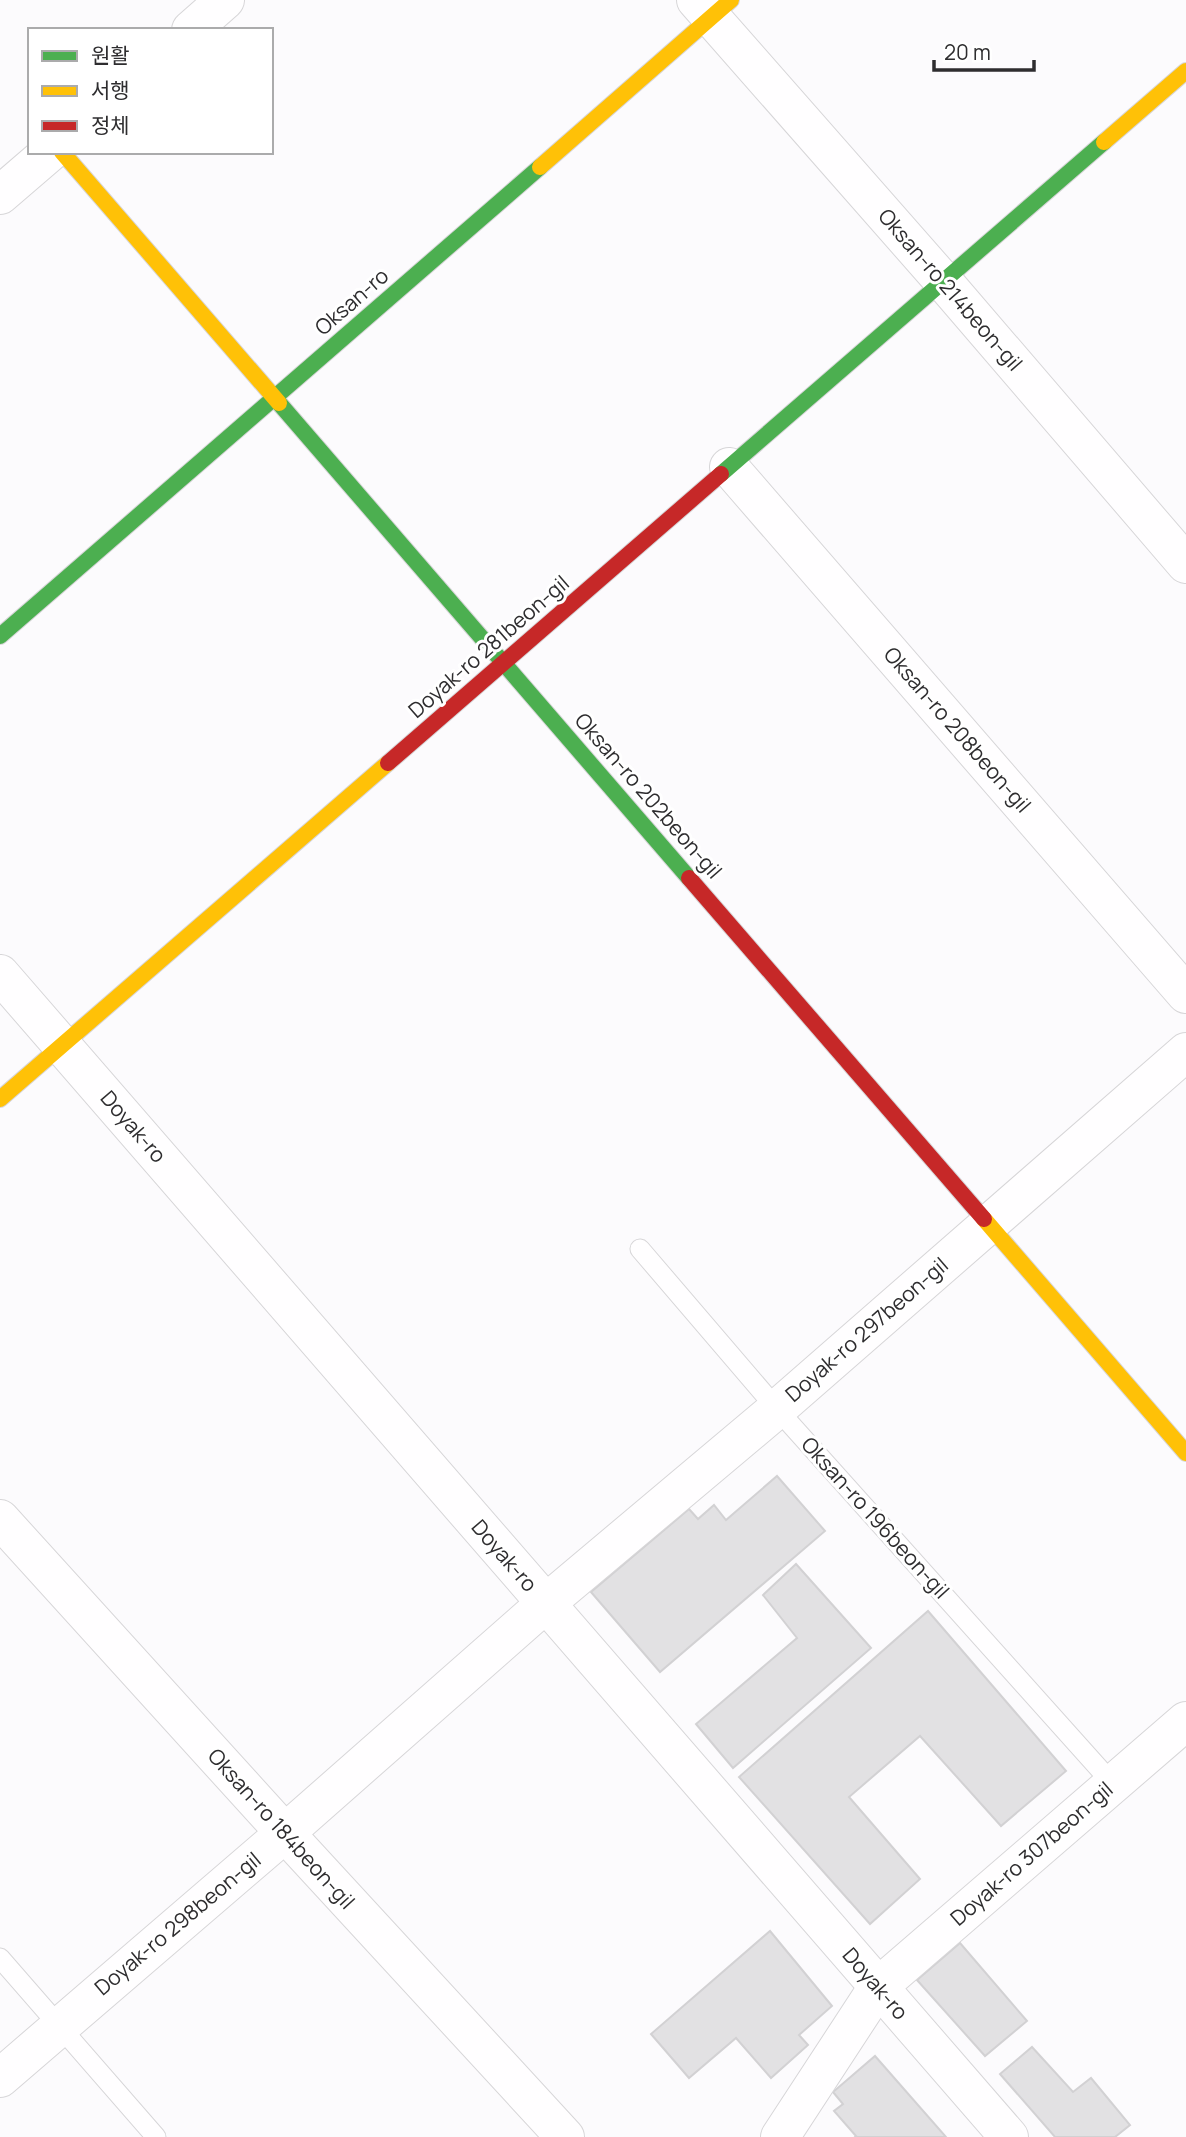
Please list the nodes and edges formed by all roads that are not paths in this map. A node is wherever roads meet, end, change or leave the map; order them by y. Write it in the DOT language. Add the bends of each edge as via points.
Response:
graph roads {
  1 [pos="225,0"];
  2 [pos="713,6"];
  3 [pos="193,28"];
  4 [pos="1186,71"];
  5 [pos="48,154"];
  6 [pos="64,154"];
  7 [pos="0,195"];
  8 [pos="943,281"];
  9 [pos="274,398"];
  10 [pos="729,467"];
  11 [pos="1186,564"];
  12 [pos="0,636"];
  13 [pos="504,662"];
  14 [pos="0,974"];
  15 [pos="1186,994"];
  16 [pos="62,1045"];
  17 [pos="1186,1052"];
  18 [pos="0,1099"];
  19 [pos="988,1224"];
  20 [pos="640,1249"];
  21 [pos="778,1409"];
  22 [pos="1186,1453"];
  23 [pos="0,1518"];
  24 [pos="545,1604"];
  25 [pos="1186,1721"];
  26 [pos="1113,1784"];
  27 [pos="285,1833"];
  28 [pos="0,1958"];
  29 [pos="878,1987"];
  30 [pos="59,2025"];
  31 [pos="0,2078"];
  32 [pos="156,2137"];
  33 [pos="565,2137"];
  34 [pos="780,2137"];
  35 [pos="1009,2137"];
  1 -- 3 [label="street"];
  2 -- 8 [label="street, Oksan-ro 214beon-gil"];
  2 -- 9 [label="street, Oksan-ro"];
  4 -- 8 [label="street, Doyak-ro 281beon-gil"];
  5 -- 7 [label="street"];
  6 -- 9 [label="street, Oksan-ro 202beon-gil"];
  8 -- 10 [label="street, Doyak-ro 281beon-gil"];
  8 -- 11 [label="street, Oksan-ro 214beon-gil"];
  9 -- 12 [label="street, Oksan-ro"];
  9 -- 13 [label="street, Oksan-ro 202beon-gil"];
  10 -- 13 [label="street, Doyak-ro 281beon-gil"];
  10 -- 15 [label="street, Oksan-ro 208beon-gil"];
  13 -- 16 [label="street, Doyak-ro 281beon-gil"];
  13 -- 19 [label="street, Oksan-ro 202beon-gil"];
  14 -- 16 [label="street, Doyak-ro"];
  16 -- 18 [label="street, Doyak-ro 281beon-gil"];
  16 -- 24 [label="street, Doyak-ro"];
  17 -- 19 [label="street, Doyak-ro 297beon-gil"];
  19 -- 21 [label="street, Doyak-ro 297beon-gil"];
  19 -- 22 [label="street, Oksan-ro 202beon-gil"];
  20 -- 21 [label="lane, Oksan-ro 196beon-gil"];
  21 -- 24 [label="street, Doyak-ro 297beon-gil"];
  21 -- 26 [label="lane, Oksan-ro 196beon-gil"];
  23 -- 27 [label="street, Oksan-ro 184beon-gil"];
  24 -- 27 [label="street, Doyak-ro 298beon-gil"];
  24 -- 29 [label="street, Doyak-ro"];
  25 -- 26 [label="street, Doyak-ro 307beon-gil"];
  26 -- 29 [label="street, Doyak-ro 307beon-gil"];
  27 -- 30 [label="street, Doyak-ro 298beon-gil"];
  27 -- 33 [label="street, Oksan-ro 184beon-gil"];
  28 -- 30 [label="lane"];
  29 -- 34 [label="street, Doyak-ro 307beon-gil"];
  29 -- 35 [label="street, Doyak-ro"];
  30 -- 31 [label="street, Doyak-ro 298beon-gil"];
  30 -- 32 [label="lane"];
}
